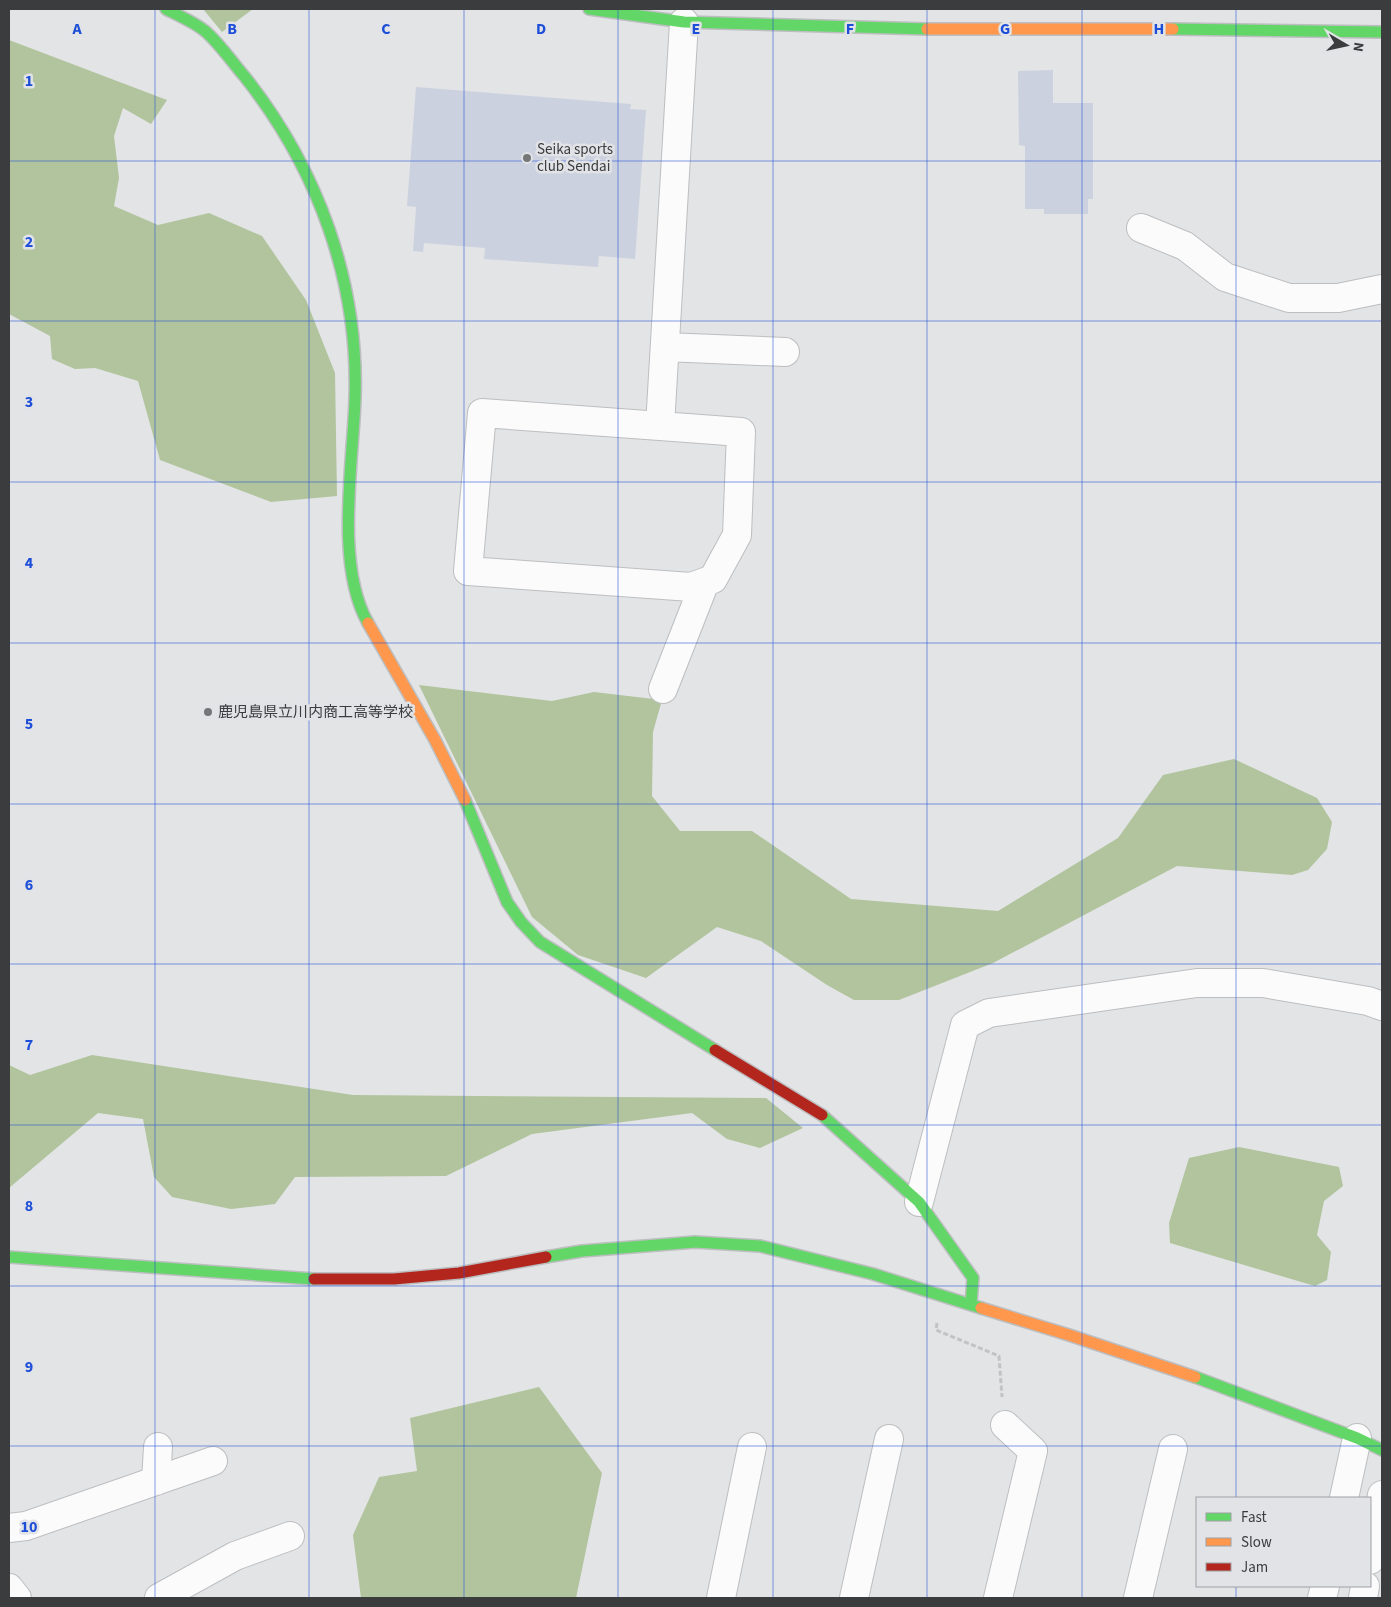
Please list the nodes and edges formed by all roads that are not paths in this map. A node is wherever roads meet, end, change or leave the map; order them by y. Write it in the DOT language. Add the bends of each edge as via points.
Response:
graph roads {
  1 [pos="166,9"];
  2 [pos="589,9"];
  3 [pos="684,22"];
  4 [pos="1382,32"];
  5 [pos="1141,228"];
  6 [pos="1382,289"];
  7 [pos="665,347"];
  8 [pos="785,352"];
  9 [pos="660,426"];
  10 [pos="704,582"];
  11 [pos="663,689"];
  12 [pos="1382,1006"];
  13 [pos="918,1202"];
  14 [pos="9,1257"];
  15 [pos="971,1304"];
  16 [pos="1004,1425"];
  17 [pos="1356,1438"];
  18 [pos="890,1439"];
  19 [pos="158,1447"];
  20 [pos="752,1447"];
  21 [pos="1173,1449"];
  22 [pos="1382,1450"];
  23 [pos="213,1461"];
  24 [pos="156,1481"];
  25 [pos="1382,1495"];
  26 [pos="1344,1497"];
  27 [pos="9,1528"];
  28 [pos="290,1536"];
  29 [pos="1371,1555"];
  30 [pos="9,1588"];
  31 [pos="17,1598"];
  32 [pos="159,1598"];
  33 [pos="721,1598"];
  34 [pos="854,1598"];
  35 [pos="998,1598"];
  36 [pos="1138,1598"];
  1 -- 13 [label="street" via="205,31 252,85 298,157 327,222 349,302 355,347 349,502 351,566 357,594 364,616 435,740 465,800 507,902 520,922 540,942 826,1118"];
  2 -- 3 [label="street"];
  3 -- 4 [label="street" via="918,29"];
  3 -- 7 [label="street"];
  5 -- 6 [label="street" via="1185,246 1225,277 1289,298 1338,298"];
  7 -- 8 [label="street"];
  7 -- 9 [label="street"];
  9 -- 10 [label="street" via="741,432 737,535 713,579"];
  9 -- 10 [label="street" via="482,413 468,572 691,587"];
  10 -- 11 [label="street"];
  12 -- 13 [label="street" via="1263,983 1197,983 989,1014 965,1024"];
  13 -- 15 [label="street" via="973,1278"];
  14 -- 15 [label="street" via="321,1279 394,1279 460,1273 582,1250 695,1242 760,1246 814,1258"];
  15 -- 17 [label="street" via="1197,1378"];
  16 -- 35 [label="street" via="1033,1451"];
  17 -- 22 [label="street"];
  17 -- 26 [label="street"];
  18 -- 34 [label="street"];
  19 -- 24 [label="street"];
  20 -- 33 [label="street"];
  21 -- 36 [label="street"];
  23 -- 24 [label="street"];
  24 -- 27 [label="street" via="26,1526"];
  25 -- 29 [label="street"];
  28 -- 32 [label="street" via="235,1556"];
  30 -- 31 [label="street"];
}
